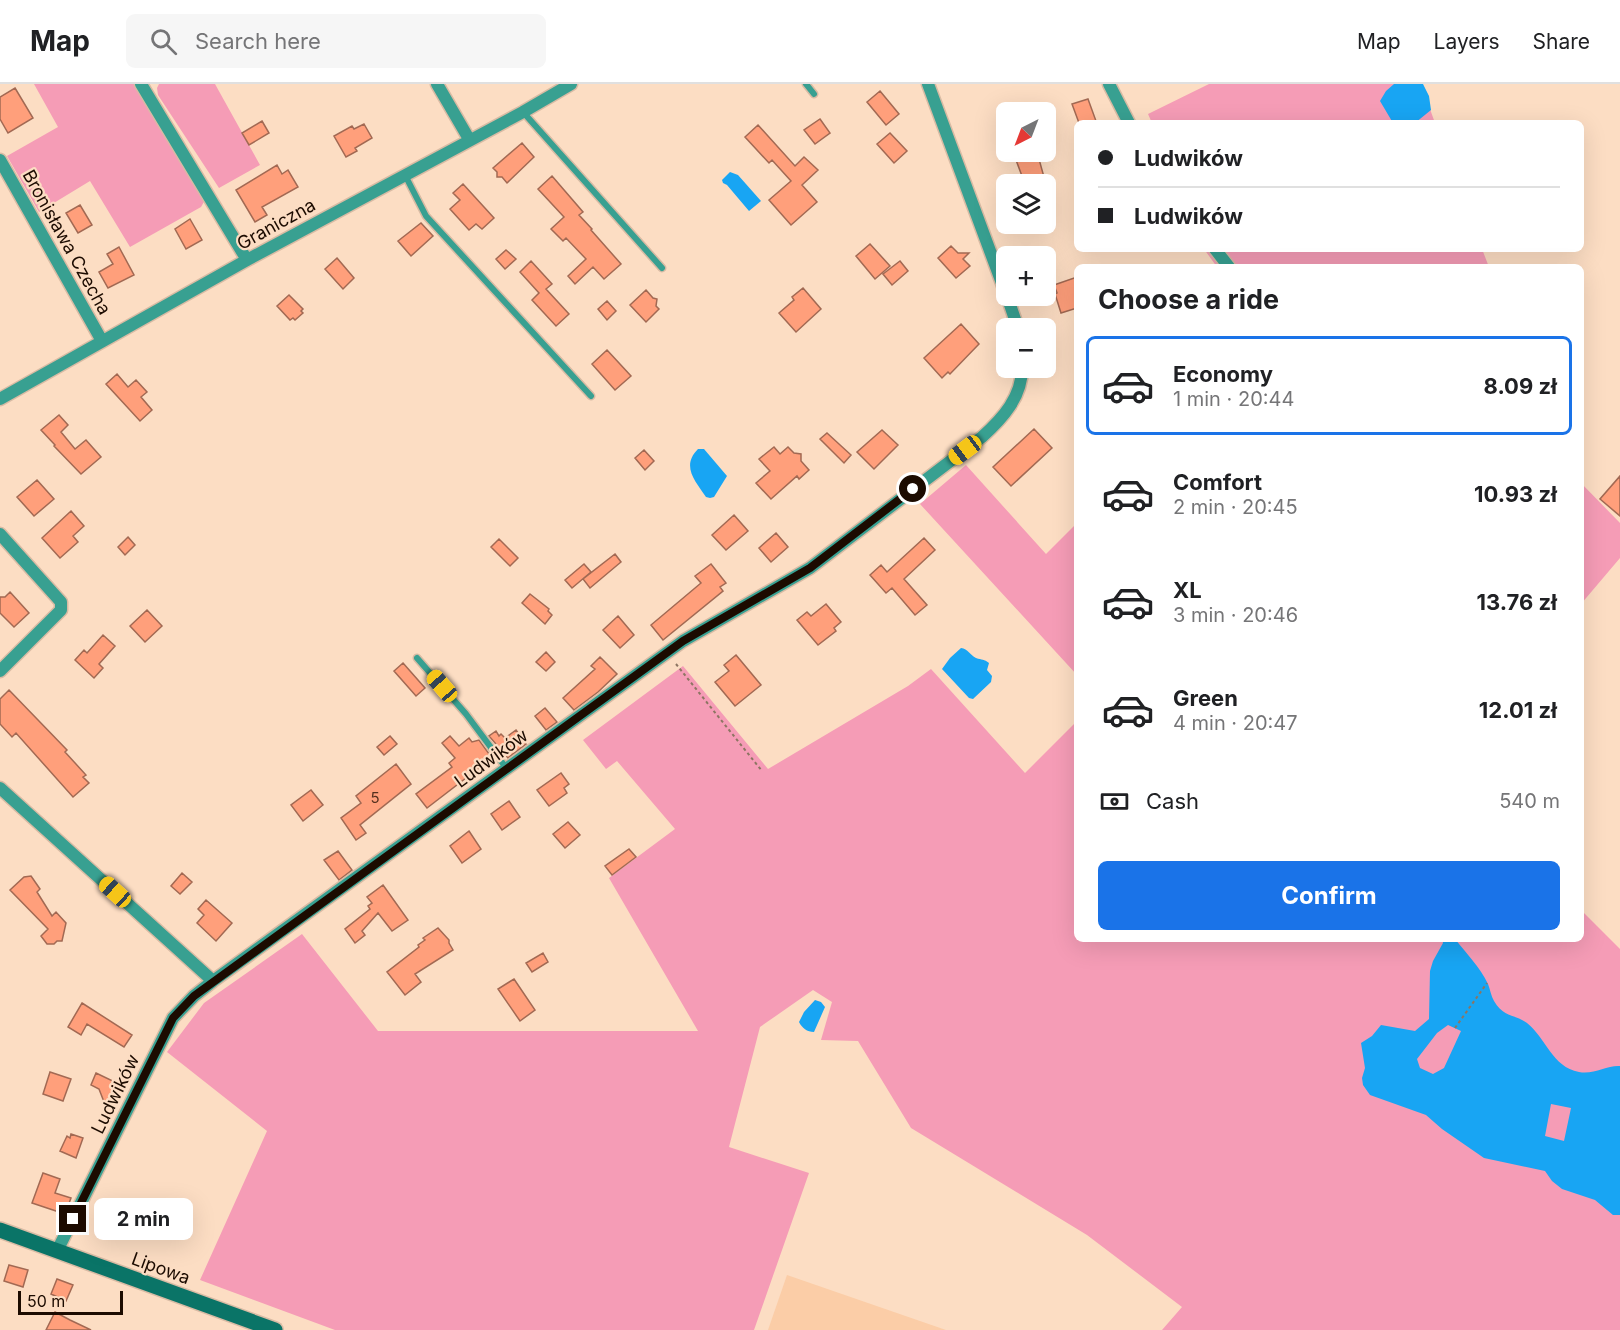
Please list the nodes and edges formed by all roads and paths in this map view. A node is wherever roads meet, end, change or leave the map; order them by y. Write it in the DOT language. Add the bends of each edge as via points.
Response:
graph roads {
  1 [pos="141,84"];
  2 [pos="437,84"];
  3 [pos="571,84"];
  4 [pos="807,84"];
  5 [pos="928,84"];
  6 [pos="1109,84"];
  7 [pos="814,94"];
  8 [pos="523,112"];
  9 [pos="1127,120"];
  10 [pos="469,139"];
  11 [pos="0,160"];
  12 [pos="404,174"];
  13 [pos="1217,252"];
  14 [pos="247,260"];
  15 [pos="1227,264"];
  16 [pos="996,266"];
  17 [pos="662,268"];
  18 [pos="102,341"];
  19 [pos="1020,378"];
  20 [pos="591,396"];
  21 [pos="0,399"];
  22 [pos="0,534"];
  23 [pos="667,653"];
  24 [pos="417,658"];
  25 [pos="0,671"];
  26 [pos="507,769"];
  27 [pos="762,771"];
  28 [pos="0,788"];
  29 [pos="213,981"];
  30 [pos="1487,982"];
  31 [pos="1455,1028"];
  32 [pos="0,1230"];
  33 [pos="57,1251"];
  34 [pos="275,1330"];
  1 -- 14 [label="street"];
  2 -- 10 [label="street"];
  3 -- 8 [label="street, Graniczna"];
  4 -- 7 [label="lane"];
  5 -- 16 [label="street"];
  6 -- 9 [label="street"];
  8 -- 10 [label="street, Graniczna"];
  8 -- 17 [label="lane"];
  10 -- 12 [label="street, Graniczna"];
  11 -- 18 [label="street, Bronisława Czecha"];
  12 -- 14 [label="street, Graniczna"];
  12 -- 20 [label="lane" via="426,216"];
  13 -- 15 [label="street"];
  14 -- 18 [label="street, Graniczna"];
  18 -- 21 [label="street, Graniczna"];
  19 -- 23 [label="street, Ludwików" via="1010,408 982,437 810,568"];
  22 -- 25 [label="street" via="61,602 61,610"];
  23 -- 26 [label="street, Ludwików"];
  23 -- 27 [label="path"];
  24 -- 26 [label="lane"];
  26 -- 29 [label="street, Ludwików"];
  28 -- 29 [label="street"];
  29 -- 33 [label="street, Ludwików" via="173,1018"];
  30 -- 31 [label="path"];
  32 -- 33 [label="main road, Lipowa"];
  33 -- 34 [label="main road, Lipowa"];
}
